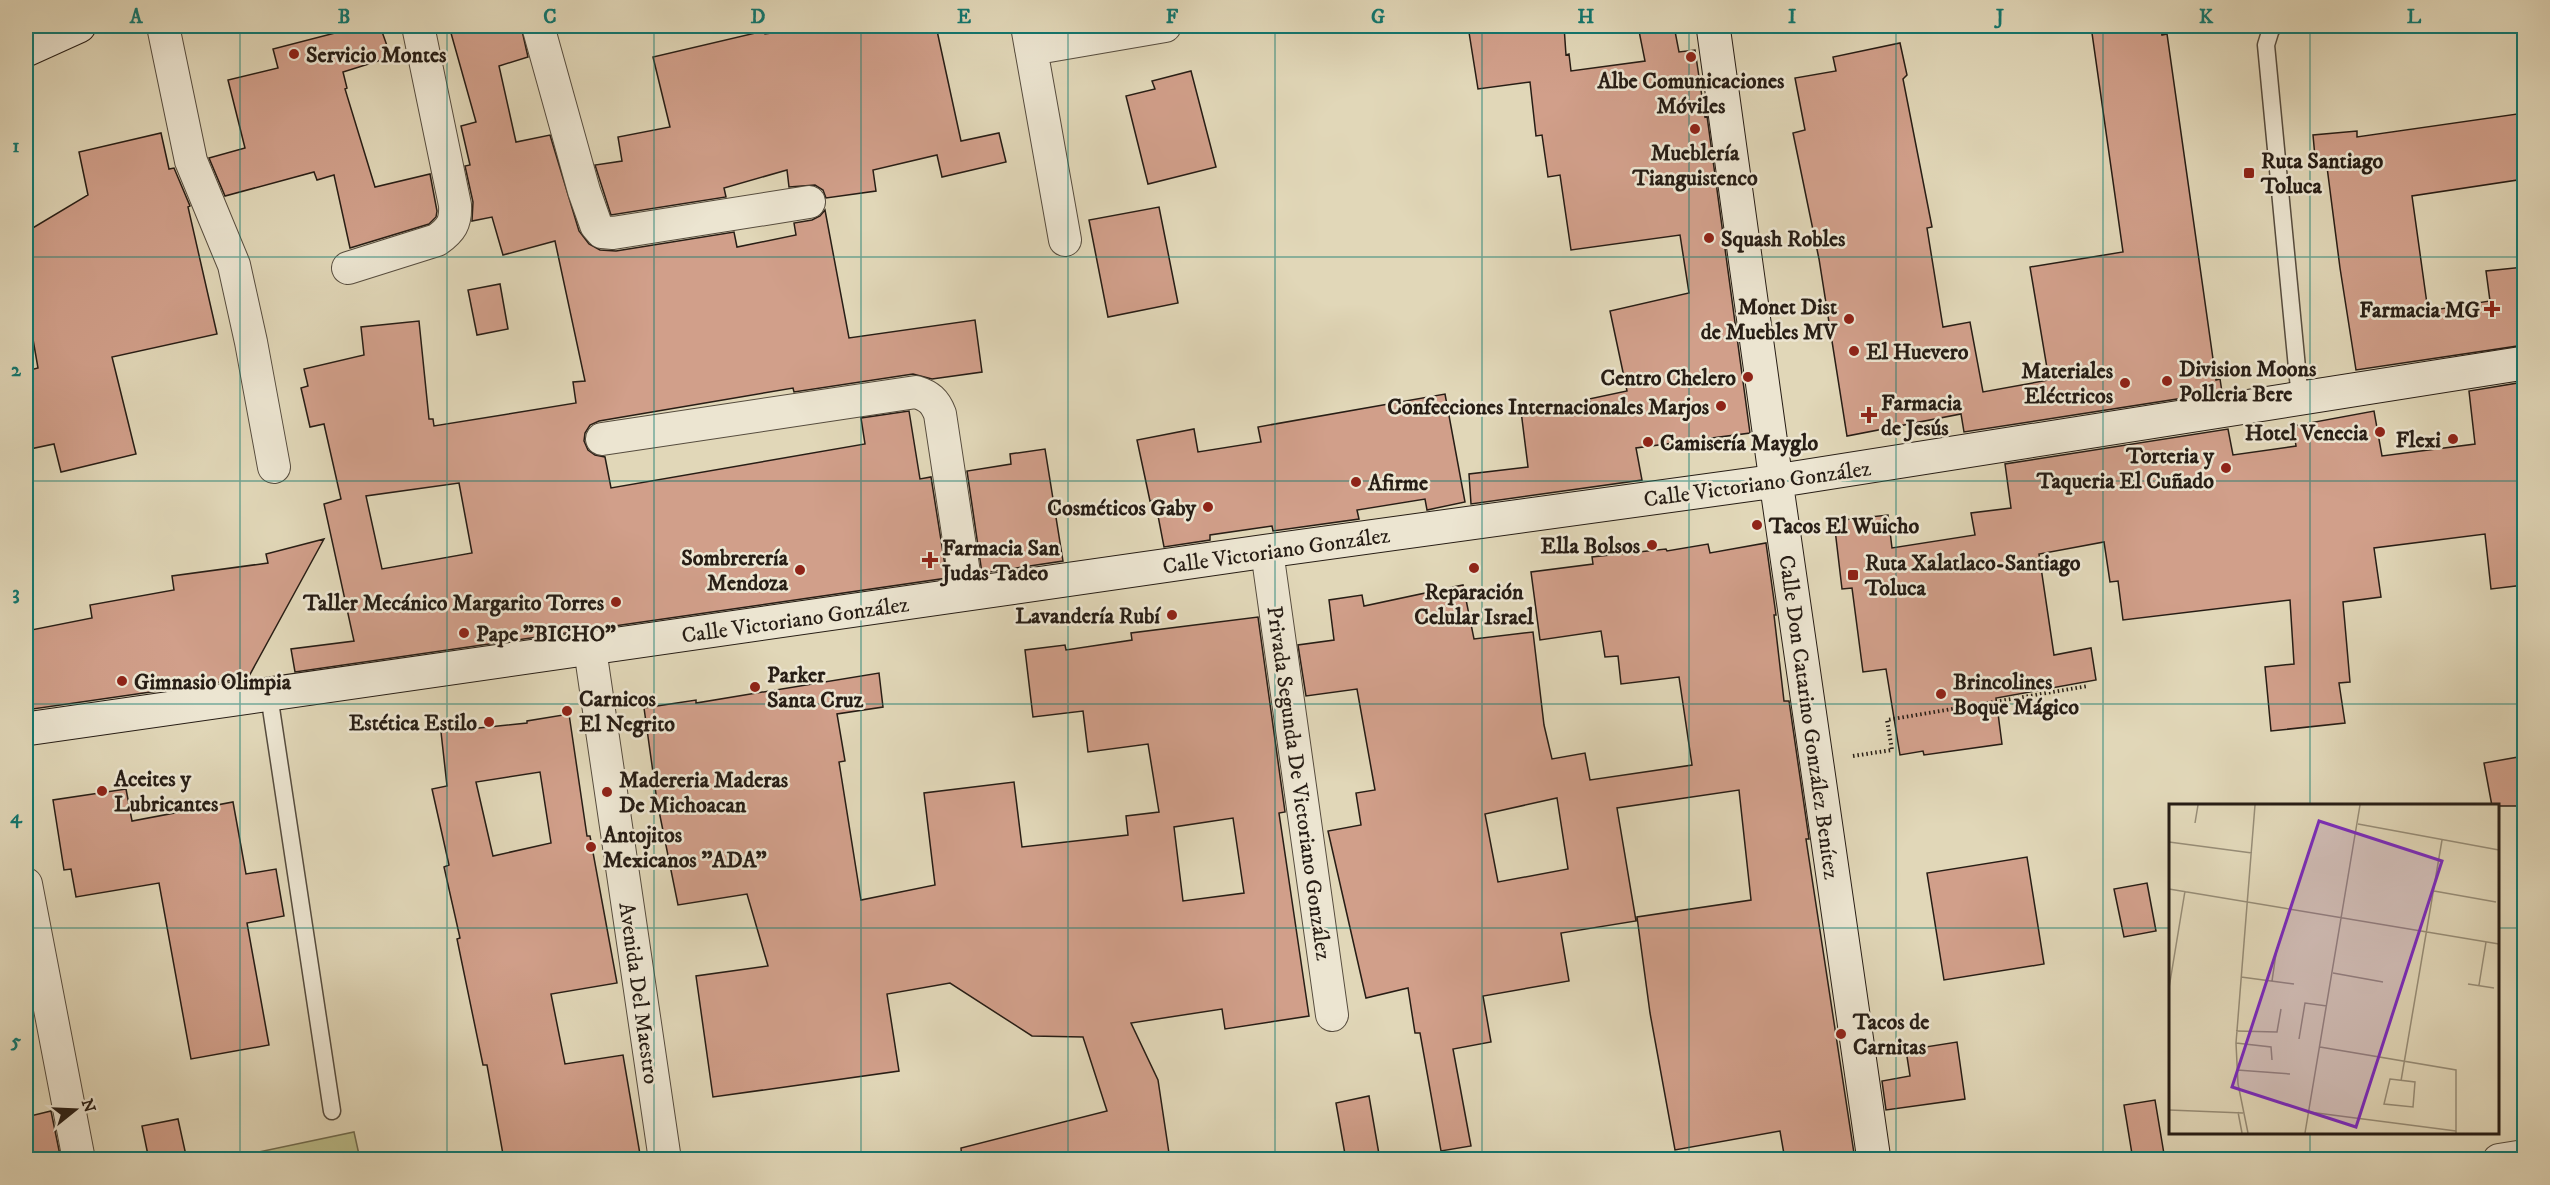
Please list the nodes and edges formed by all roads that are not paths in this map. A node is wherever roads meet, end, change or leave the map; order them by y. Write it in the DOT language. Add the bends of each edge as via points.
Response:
graph roads {
  1 [pos="79,26"];
  2 [pos="163,26"];
  3 [pos="418,26"];
  4 [pos="538,26"];
  5 [pos="1165,26"];
  6 [pos="1713,26"];
  7 [pos="2275,26"];
  8 [pos="1029,37"];
  9 [pos="26,50"];
  10 [pos="809,202"];
  11 [pos="1065,240"];
  12 [pos="348,268"];
  13 [pos="2524,363"];
  14 [pos="2300,399"];
  15 [pos="602,439"];
  16 [pos="274,467"];
  17 [pos="1776,481"];
  18 [pos="1267,551"];
  19 [pos="967,593"];
  20 [pos="590,649"];
  21 [pos="269,694"];
  22 [pos="26,729"];
  23 [pos="26,884"];
  24 [pos="1332,1015"];
  25 [pos="332,1111"];
  26 [pos="2524,1156"];
  27 [pos="79,1160"];
  28 [pos="665,1160"];
  29 [pos="1874,1160"];
  30 [pos="2499,1160"];
  1 -- 9 [label="main road"];
  2 -- 16 [label="street" via="191,161 234,265"];
  3 -- 12 [label="street" via="455,219 450,231 437,240"];
  4 -- 10 [label="street" via="584,191 596,225 603,232"];
  5 -- 8 [label="street"];
  6 -- 17 [label="main road, Calle Don Catarino González Benítez"];
  7 -- 14 [label="lane" via="2266,45"];
  8 -- 11 [label="street"];
  13 -- 14 [label="main road, Calle Victoriano González"];
  14 -- 17 [label="main road, Calle Victoriano González"];
  15 -- 19 [label="street" via="916,392 929,396 940,414"];
  17 -- 18 [label="main road, Calle Victoriano González"];
  17 -- 29 [label="main road, Calle Don Catarino González Benítez"];
  18 -- 19 [label="main road, Calle Victoriano González"];
  18 -- 24 [label="street, Privada Segunda De Victoriano González"];
  19 -- 20 [label="main road, Calle Victoriano González"];
  20 -- 21 [label="main road, Calle Victoriano González"];
  20 -- 28 [label="street, Avenida Del Maestro"];
  21 -- 22 [label="main road, Calle Victoriano González"];
  21 -- 25 [label="lane"];
  23 -- 27 [label="street"];
  26 -- 30 [label="street"];
}
